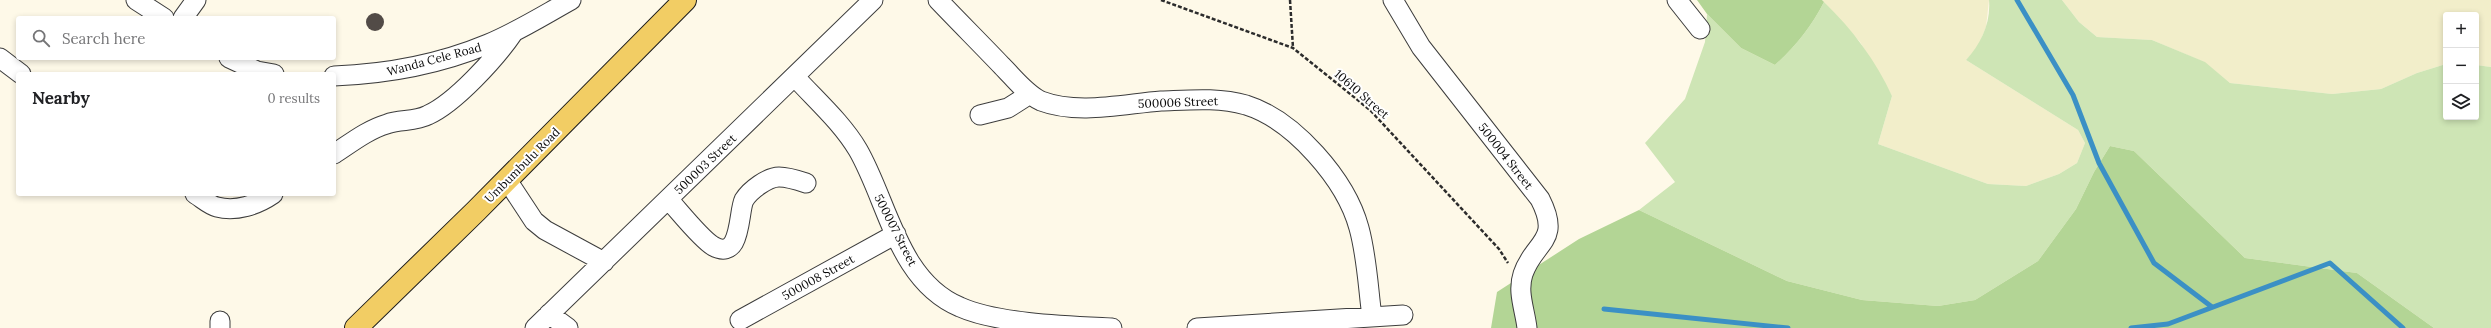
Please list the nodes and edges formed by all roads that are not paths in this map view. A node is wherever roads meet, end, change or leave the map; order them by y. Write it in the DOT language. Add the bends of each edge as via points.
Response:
graph roads {
  1 [pos="136,0"];
  2 [pos="196,0"];
  3 [pos="571,0"];
  4 [pos="873,0"];
  5 [pos="938,0"];
  6 [pos="1394,0"];
  7 [pos="1677,0"];
  8 [pos="682,1"];
  9 [pos="161,16"];
  10 [pos="184,16"];
  11 [pos="1700,29"];
  12 [pos="515,31"];
  13 [pos="0,58"];
  14 [pos="233,60"];
  15 [pos="18,72"];
  16 [pos="263,72"];
  17 [pos="336,76"];
  18 [pos="795,77"];
  19 [pos="1030,94"];
  20 [pos="980,115"];
  21 [pos="336,153"];
  22 [pos="507,180"];
  23 [pos="806,183"];
  24 [pos="198,196"];
  25 [pos="269,196"];
  26 [pos="668,199"];
  27 [pos="896,234"];
  28 [pos="604,262"];
  29 [pos="550,314"];
  30 [pos="1403,315"];
  31 [pos="1372,317"];
  32 [pos="740,320"];
  33 [pos="356,328"];
  34 [pos="535,328"];
  35 [pos="568,328"];
  36 [pos="1112,328"];
  37 [pos="1196,328"];
  38 [pos="1527,328"];
  1 -- 9 [label="street"];
  2 -- 10 [label="street"];
  3 -- 12 [label="street, Wanda Cele Road"];
  4 -- 18 [label="street, 500003 Street"];
  5 -- 19 [label="street, 500006 Street"];
  6 -- 38 [label="street, 500004 Street" via="1421,47 1540,199 1545,209 1548,230 1546,238 1527,266 1521,282 1521,298"];
  7 -- 11 [label="street"];
  8 -- 22 [label="main road, Umbumbulu Road"];
  12 -- 17 [label="street, Wanda Cele Road" via="468,51 393,71"];
  12 -- 21 [label="street" via="495,58 439,109 417,119 389,123 372,129"];
  13 -- 15 [label="street"];
  14 -- 16 [label="street"];
  18 -- 26 [label="street, 500003 Street"];
  18 -- 27 [label="street, 500007 Street" via="849,136 859,152"];
  19 -- 20 [label="street" via="1015,105"];
  19 -- 31 [label="street, 500006 Street" via="1052,104 1086,107 1182,100 1224,100 1247,106 1280,122 1321,161 1339,184 1351,206 1364,250"];
  22 -- 28 [label="street" via="534,221 545,230"];
  22 -- 33 [label="main road, Umbumbulu Road"];
  23 -- 26 [label="street" via="773,177 752,191 742,207 735,240 724,248 712,245"];
  24 -- 25 [label="street" via="216,207 232,209 249,206"];
  26 -- 28 [label="street, 500003 Street"];
  27 -- 32 [label="street, 500008 Street"];
  27 -- 36 [label="street, 500007 Street" via="912,265 926,282 959,307 1000,318"];
  28 -- 29 [label="street, 500003 Street"];
  29 -- 34 [label="street, 500003 Street"];
  29 -- 35 [label="street"];
  30 -- 31 [label="street"];
  31 -- 37 [label="street"];
}
